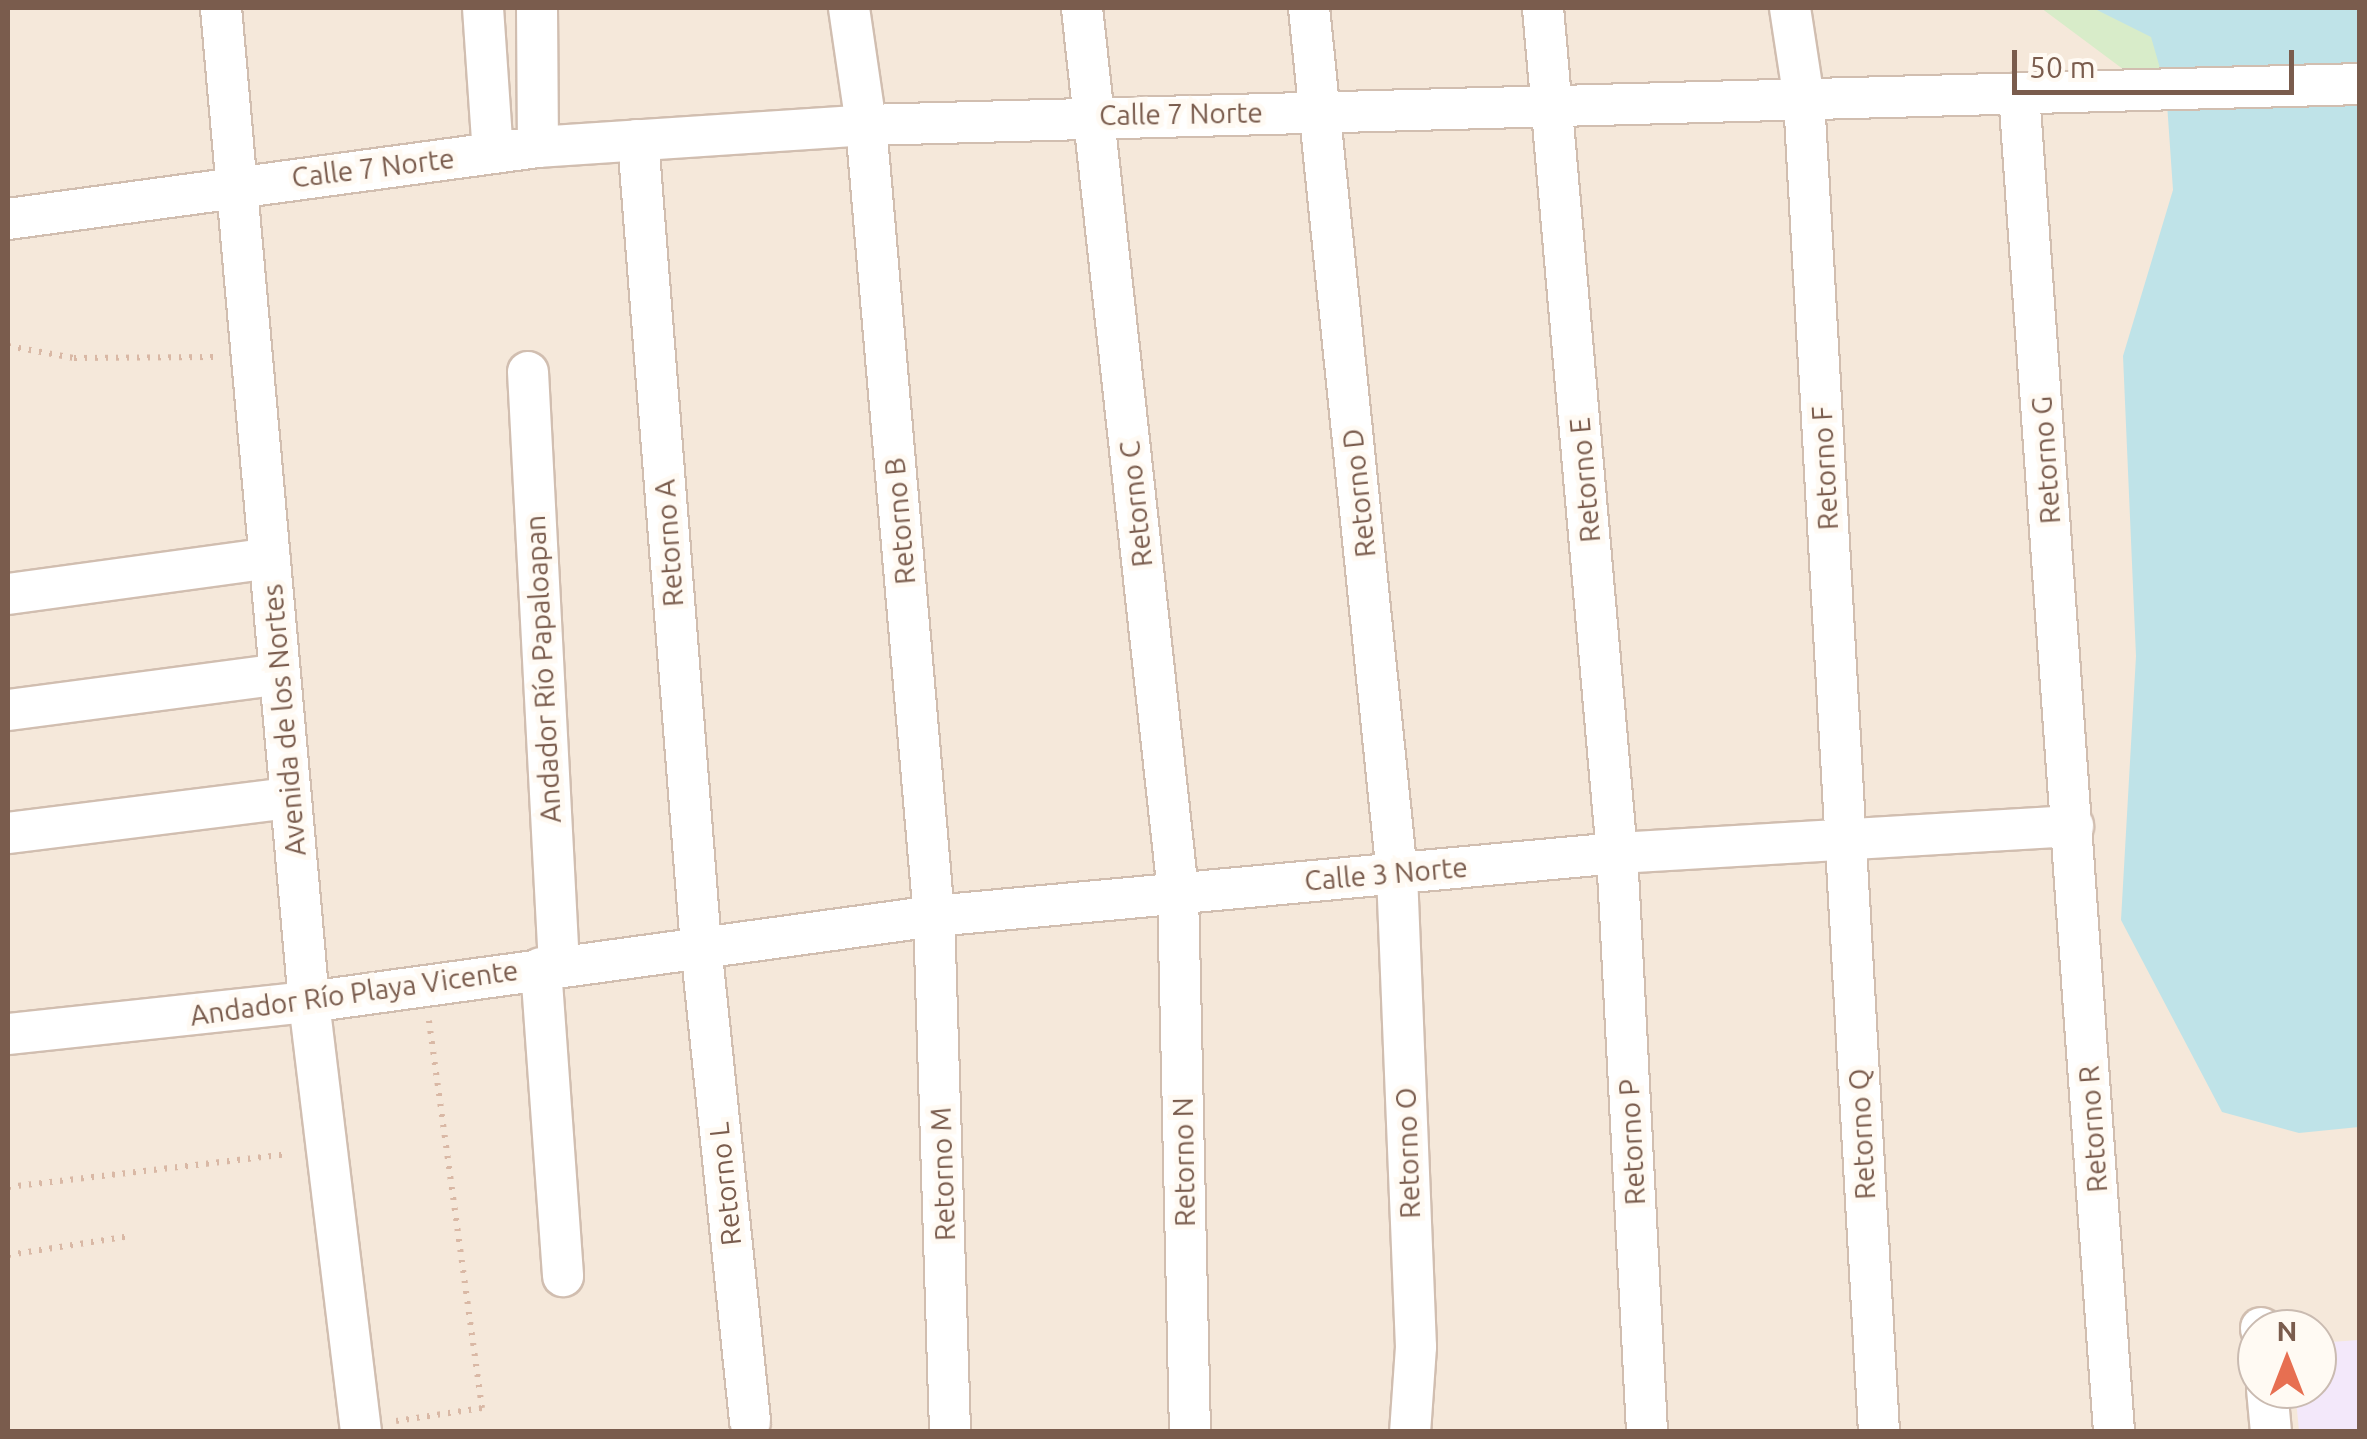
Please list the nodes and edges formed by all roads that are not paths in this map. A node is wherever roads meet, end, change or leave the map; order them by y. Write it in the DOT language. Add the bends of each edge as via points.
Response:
graph roads {
  1 [pos="221,8"];
  2 [pos="483,8"];
  3 [pos="537,8"];
  4 [pos="849,8"];
  5 [pos="1082,8"];
  6 [pos="1309,8"];
  7 [pos="1543,8"];
  8 [pos="1790,8"];
  9 [pos="2360,84"];
  10 [pos="2018,93"];
  11 [pos="1804,98"];
  12 [pos="1554,108"];
  13 [pos="1322,112"];
  14 [pos="1094,116"];
  15 [pos="866,125"];
  16 [pos="638,140"];
  17 [pos="538,147"];
  18 [pos="493,153"];
  19 [pos="237,185"];
  20 [pos="8,219"];
  21 [pos="528,372"];
  22 [pos="270,558"];
  23 [pos="8,594"];
  24 [pos="280,674"];
  25 [pos="8,710"];
  26 [pos="290,798"];
  27 [pos="2072,826"];
  28 [pos="8,834"];
  29 [pos="1846,837"];
  30 [pos="1616,852"];
  31 [pos="1397,874"];
  32 [pos="1178,892"];
  33 [pos="934,916"];
  34 [pos="701,946"];
  35 [pos="550,966"];
  36 [pos="309,1002"];
  37 [pos="8,1034"];
  38 [pos="563,1276"];
  39 [pos="750,1422"];
  40 [pos="361,1429"];
  41 [pos="950,1432"];
  42 [pos="1190,1432"];
  43 [pos="1410,1432"];
  44 [pos="1648,1432"];
  45 [pos="1879,1432"];
  46 [pos="2114,1432"];
  1 -- 19 [label="street, Avenida de los Nortes"];
  2 -- 18 [label="street"];
  3 -- 17 [label="street"];
  4 -- 15 [label="street, Retorno B"];
  5 -- 14 [label="street, Retorno C"];
  6 -- 13 [label="street, Retorno D"];
  7 -- 12 [label="street, Retorno E"];
  8 -- 11 [label="street, Retorno F"];
  9 -- 10 [label="street, Calle 7 Norte"];
  10 -- 11 [label="street, Calle 7 Norte"];
  10 -- 27 [label="street, Retorno G"];
  11 -- 12 [label="street, Calle 7 Norte"];
  11 -- 29 [label="street, Retorno F"];
  12 -- 13 [label="street, Calle 7 Norte"];
  12 -- 30 [label="street, Retorno E"];
  13 -- 14 [label="street, Calle 7 Norte"];
  13 -- 31 [label="street, Retorno D"];
  14 -- 15 [label="street, Calle 7 Norte"];
  14 -- 32 [label="street, Retorno C"];
  15 -- 16 [label="street, Calle 7 Norte"];
  15 -- 33 [label="street, Retorno B"];
  16 -- 17 [label="street, Calle 7 Norte"];
  16 -- 34 [label="street, Retorno A"];
  17 -- 18 [label="street, Calle 7 Norte"];
  18 -- 19 [label="street, Calle 7 Norte"];
  19 -- 20 [label="street, Calle 7 Norte"];
  19 -- 22 [label="street, Avenida de los Nortes"];
  21 -- 35 [label="street, Andador Río Papaloapan"];
  22 -- 23 [label="street"];
  22 -- 24 [label="street, Avenida de los Nortes"];
  24 -- 25 [label="street"];
  24 -- 26 [label="street, Avenida de los Nortes"];
  26 -- 28 [label="street"];
  26 -- 36 [label="street, Avenida de los Nortes"];
  27 -- 29 [label="street, Calle 3 Norte"];
  27 -- 46 [label="street, Retorno R"];
  29 -- 30 [label="street, Calle 3 Norte"];
  29 -- 45 [label="street, Retorno Q"];
  30 -- 31 [label="street, Calle 3 Norte"];
  30 -- 44 [label="street, Retorno P"];
  31 -- 32 [label="street, Calle 3 Norte"];
  31 -- 43 [label="street, Retorno O" via="1416,1347"];
  32 -- 33 [label="street, Calle 3 Norte"];
  32 -- 42 [label="street, Retorno N"];
  33 -- 34 [label="street, Calle 3 Norte"];
  33 -- 41 [label="street, Retorno M"];
  34 -- 35 [label="street, Andador Río Playa Vicente"];
  34 -- 39 [label="street, Retorno L"];
  35 -- 36 [label="street, Andador Río Playa Vicente"];
  35 -- 38 [label="street, Andador Río Papaloapan"];
  36 -- 37 [label="street, Andador Río Playa Vicente"];
  36 -- 40 [label="street, Avenida de los Nortes"];
}
